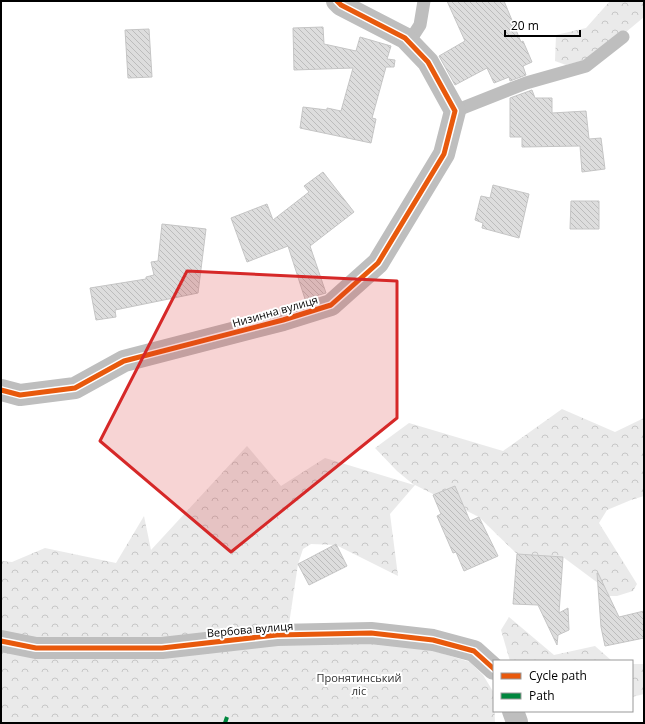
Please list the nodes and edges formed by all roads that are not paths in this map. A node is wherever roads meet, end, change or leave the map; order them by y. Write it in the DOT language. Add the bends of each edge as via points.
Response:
graph roads {
  1 [pos="337,1"];
  2 [pos="424,1"];
  3 [pos="623,37"];
  4 [pos="409,42"];
  5 [pos="456,111"];
  6 [pos="1,390"];
  7 [pos="1,641"];
  8 [pos="493,668"];
  1 -- 4 [label="street"];
  2 -- 4 [label="lane" via="420,25"];
  3 -- 5 [label="lane" via="586,66 526,83"];
  4 -- 5 [label="street" via="428,62"];
  5 -- 6 [label="street, Низинна вулиця" via="444,154 378,263 331,305 284,320 124,361 75,388 20,395"];
  7 -- 8 [label="street, Вербова вулиця" via="36,648 162,648 277,635 371,633 433,640 474,651"];
}
